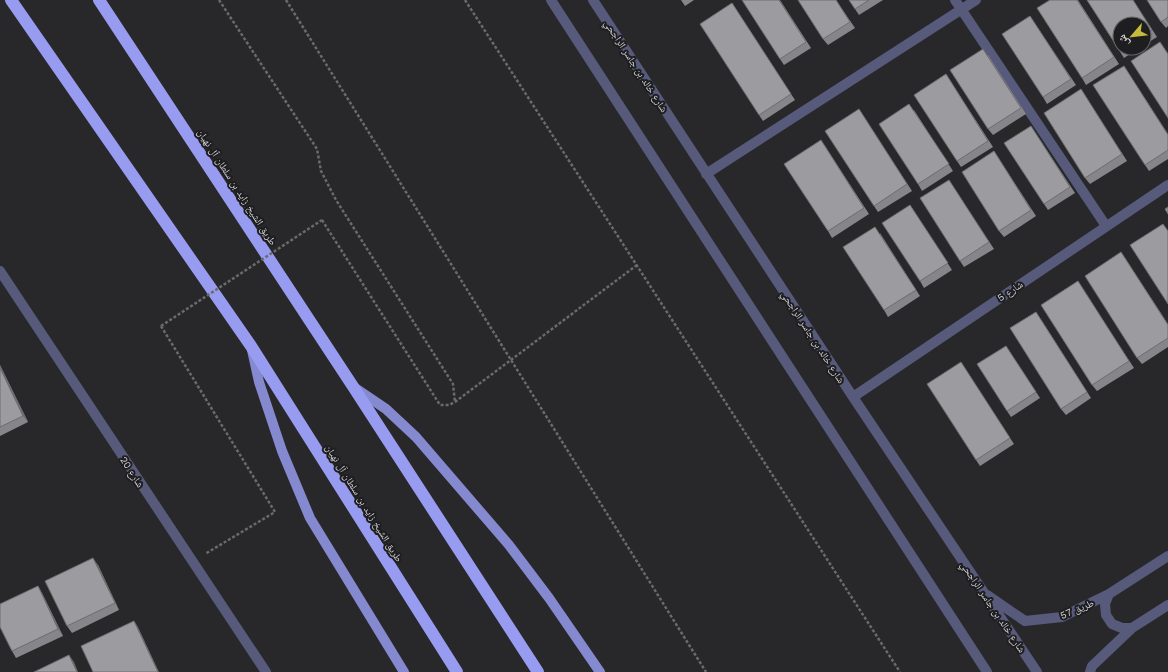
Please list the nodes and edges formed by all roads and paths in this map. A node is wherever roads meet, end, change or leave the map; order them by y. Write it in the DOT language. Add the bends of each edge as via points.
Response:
graph roads {
  1 [pos="11,0"];
  2 [pos="99,0"];
  3 [pos="219,0"];
  4 [pos="286,0"];
  5 [pos="465,0"];
  6 [pos="551,0"];
  7 [pos="593,0"];
  8 [pos="955,0"];
  9 [pos="976,0"];
  10 [pos="961,10"];
  11 [pos="706,174"];
  12 [pos="1168,185"];
  13 [pos="1106,226"];
  14 [pos="637,265"];
  15 [pos="2,277"];
  16 [pos="251,346"];
  17 [pos="512,360"];
  18 [pos="354,388"];
  19 [pos="853,397"];
  20 [pos="455,402"];
  21 [pos="1168,556"];
  22 [pos="192,562"];
  23 [pos="982,592"];
  24 [pos="1109,594"];
  25 [pos="1168,605"];
  26 [pos="1132,628"];
  27 [pos="266,672"];
  28 [pos="404,672"];
  29 [pos="457,672"];
  30 [pos="538,672"];
  31 [pos="600,672"];
  32 [pos="706,672"];
  33 [pos="900,672"];
  34 [pos="987,672"];
  35 [pos="1037,672"];
  36 [pos="1090,672"];
  1 -- 16 [label="highway, طريق الشيخ زايد بن سلطان آل نهيان"];
  2 -- 18 [label="highway, طريق الشيخ زايد بن سلطان آل نهيان"];
  3 -- 20 [label="path" via="317,149 321,171 336,200 453,384"];
  4 -- 17 [label="path"];
  5 -- 14 [label="path"];
  6 -- 34 [label="street"];
  7 -- 11 [label="street, شارع خالد بن جاسر الراجحي"];
  8 -- 10 [label="street"];
  9 -- 10 [label="street"];
  10 -- 11 [label="street"];
  10 -- 13 [label="street"];
  11 -- 19 [label="street, شارع خالد بن جاسر الراجحي"];
  12 -- 13 [label="street, شارع 5"];
  13 -- 19 [label="street, شارع 5"];
  14 -- 17 [label="path"];
  14 -- 33 [label="path"];
  15 -- 22 [label="street, شارع 20"];
  16 -- 28 [label="main road, طريق الشيخ زايد بن سلطان آل نهيان" via="259,382 279,444 310,518"];
  16 -- 29 [label="highway, طريق الشيخ زايد بن سلطان آل نهيان"];
  17 -- 20 [label="path"];
  17 -- 32 [label="path"];
  18 -- 30 [label="highway, طريق الشيخ زايد بن سلطان آل نهيان"];
  18 -- 31 [label="main road, طريق الشيخ زايد بن سلطان آل نهيان" via="386,409 416,437 509,545"];
  19 -- 23 [label="street, شارع خالد بن جاسر الراجحي"];
  20 -- 22 [label="path, bridge" via="440,405 322,220 161,326 275,512"];
  21 -- 24 [label="street, طريق 57"];
  22 -- 27 [label="street, شارع 20"];
  23 -- 24 [label="street, طريق 57" via="1025,621 1062,617"];
  23 -- 35 [label="street, شارع خالد بن جاسر الراجحي"];
  24 -- 26 [label="street" via="1104,604 1106,615 1112,624"];
  25 -- 26 [label="street"];
  26 -- 36 [label="street" via="1092,666"];
}
